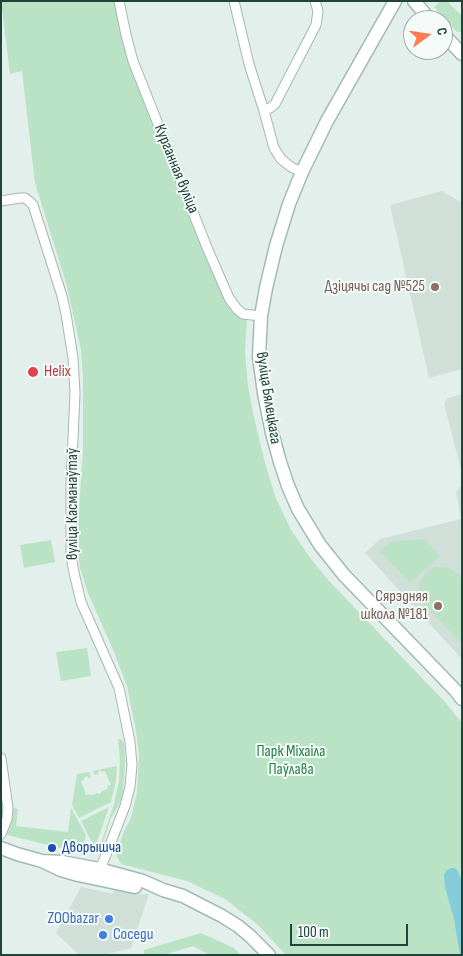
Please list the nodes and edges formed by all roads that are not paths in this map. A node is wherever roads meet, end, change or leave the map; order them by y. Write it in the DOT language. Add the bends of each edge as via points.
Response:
graph roads {
  1 [pos="119,1"];
  2 [pos="234,1"];
  3 [pos="316,1"];
  4 [pos="395,1"];
  5 [pos="453,45"];
  6 [pos="462,54"];
  7 [pos="264,111"];
  8 [pos="302,172"];
  9 [pos="1,201"];
  10 [pos="261,316"];
  11 [pos="462,699"];
  12 [pos="1,758"];
  13 [pos="1,834"];
  14 [pos="1,848"];
  15 [pos="98,874"];
  16 [pos="269,955"];
  1 -- 10 [label="street, Курганная вуліца" via="133,61 229,298 244,314"];
  2 -- 7 [label="street"];
  3 -- 7 [label="street" via="316,24 275,104"];
  4 -- 8 [label="street, вуліца Бялецкага" via="327,120"];
  5 -- 6 [label="street"];
  7 -- 8 [label="street" via="274,148 281,159"];
  8 -- 10 [label="street, вуліца Бялецкага" via="276,246"];
  9 -- 15 [label="street, вуліца Касманаўтаў" via="25,198 33,206 62,296 73,358 71,557 81,602 118,688 130,742 130,787"];
  10 -- 11 [label="street, вуліца Бялецкага" via="259,356 264,393 280,462 298,509 320,545 344,575"];
  12 -- 13 [label="street" via="8,808"];
  14 -- 15 [label="street"];
  15 -- 16 [label="street" via="143,881 183,896 238,926"];
}
